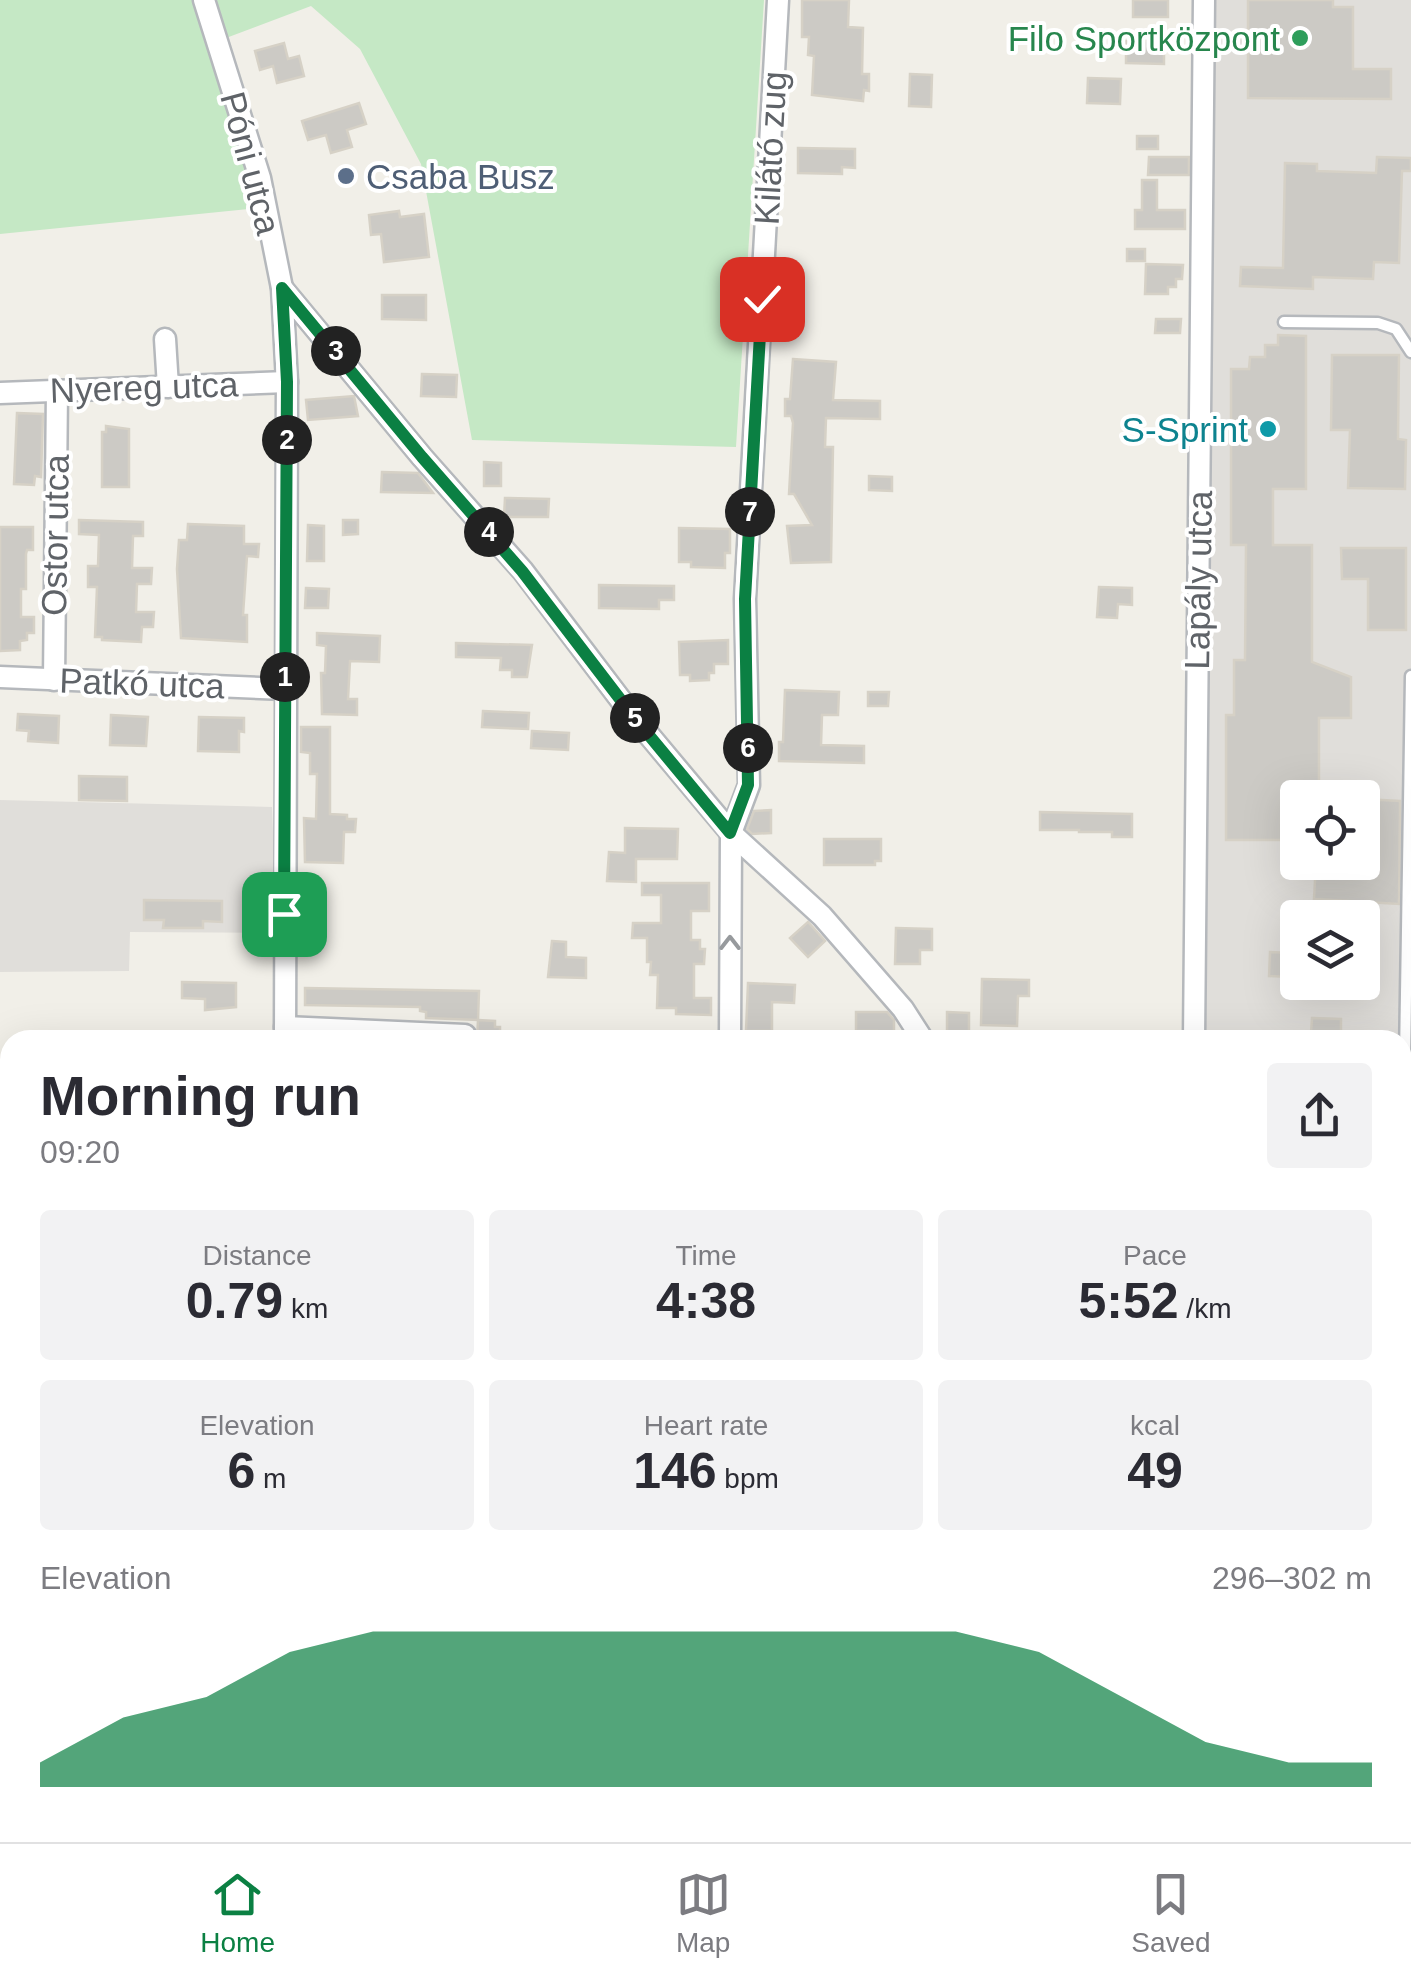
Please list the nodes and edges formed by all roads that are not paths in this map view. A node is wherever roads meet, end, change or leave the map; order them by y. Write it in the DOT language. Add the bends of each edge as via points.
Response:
graph roads {
  1 [pos="204,0"];
  2 [pos="778,0"];
  3 [pos="1204,0"];
  4 [pos="282,288"];
  5 [pos="1284,322"];
  6 [pos="164,339"];
  7 [pos="1411,352"];
  8 [pos="287,382"];
  9 [pos="168,386"];
  10 [pos="57,390"];
  11 [pos="0,392"];
  12 [pos="1411,676"];
  13 [pos="0,677"];
  14 [pos="54,680"];
  15 [pos="284,689"];
  16 [pos="730,833"];
  17 [pos="284,1030"];
  18 [pos="730,1030"];
  19 [pos="917,1030"];
  20 [pos="1194,1030"];
  21 [pos="1405,1030"];
  1 -- 4 [label="street, Póni utca" via="260,178"];
  2 -- 16 [label="street, Kilátó zug" via="745,599 748,785"];
  3 -- 20 [label="street, Lapály utca"];
  4 -- 8 [label="street, Póni utca"];
  4 -- 16 [label="street" via="522,571"];
  5 -- 7 [label="lane" via="1378,322 1396,329"];
  6 -- 9 [label="street"];
  8 -- 9 [label="street, Nyereg utca"];
  8 -- 15 [label="street, Póni utca"];
  9 -- 10 [label="street, Nyereg utca"];
  10 -- 11 [label="street, Nyereg utca"];
  10 -- 14 [label="street, Ostor utca"];
  12 -- 21 [label="lane"];
  13 -- 14 [label="street, Patkó utca"];
  14 -- 15 [label="street, Patkó utca"];
  15 -- 17 [label="street, Póni utca"];
  18 -- 16 [label="street, one-way"];
  16 -- 19 [label="street" via="822,916"];
}
